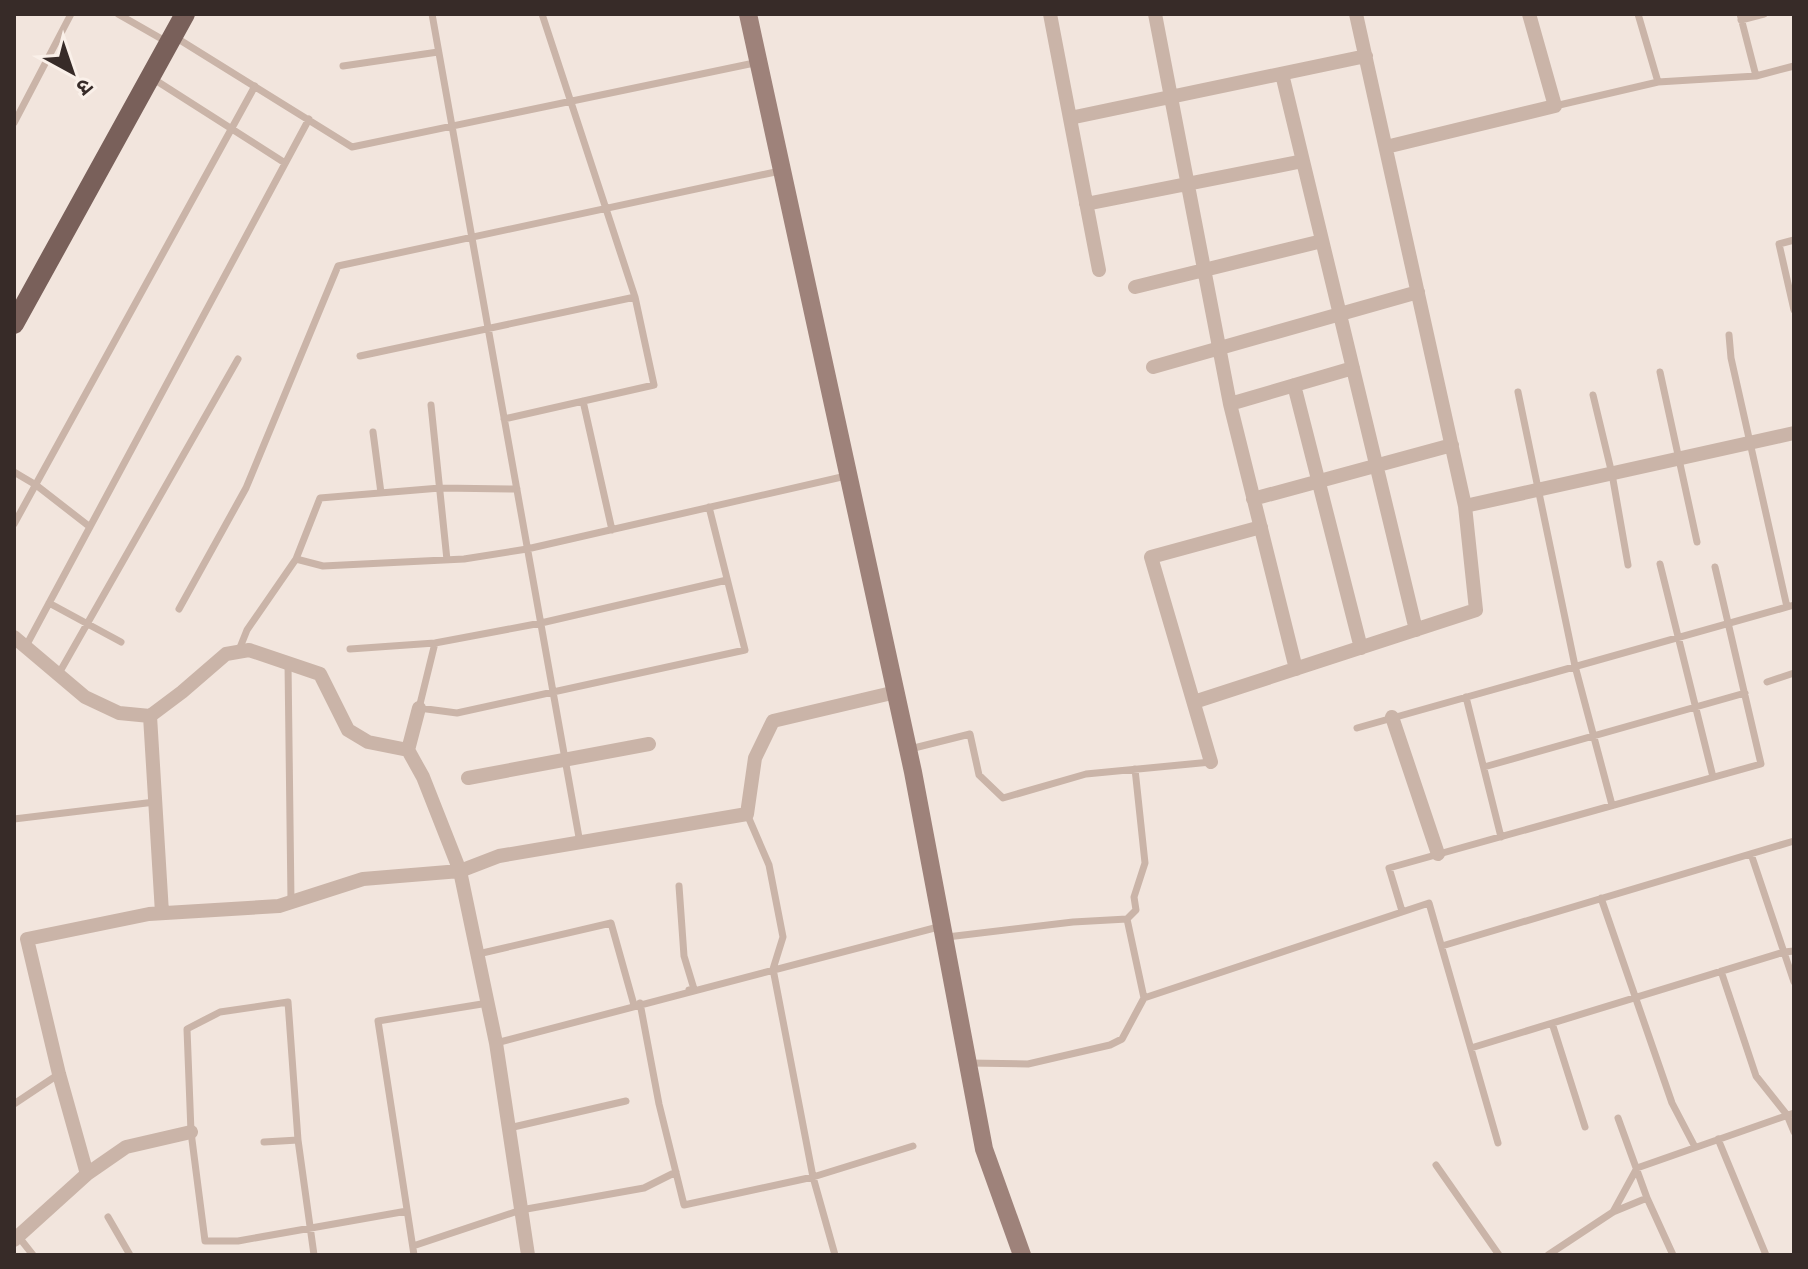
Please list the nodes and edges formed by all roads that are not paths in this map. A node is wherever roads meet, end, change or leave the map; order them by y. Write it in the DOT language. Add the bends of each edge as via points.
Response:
graph roads {
  1 [pos="71,14"];
  2 [pos="118,14"];
  3 [pos="185,14"];
  4 [pos="432,14"];
  5 [pos="542,14"];
  6 [pos="748,14"];
  7 [pos="1050,14"];
  8 [pos="1155,14"];
  9 [pos="1356,14"];
  10 [pos="1529,14"];
  11 [pos="1638,14"];
  12 [pos="1764,14"];
  13 [pos="1741,17"];
  14 [pos="171,40"];
  15 [pos="438,52"];
  16 [pos="1366,56"];
  17 [pos="759,62"];
  18 [pos="343,66"];
  19 [pos="1794,66"];
  20 [pos="1282,74"];
  21 [pos="1756,76"];
  22 [pos="150,77"];
  23 [pos="1658,82"];
  24 [pos="255,86"];
  25 [pos="1171,97"];
  26 [pos="571,102"];
  27 [pos="1555,106"];
  28 [pos="1070,118"];
  29 [pos="309,119"];
  30 [pos="14,123"];
  31 [pos="230,127"];
  32 [pos="452,128"];
  33 [pos="1386,147"];
  34 [pos="1303,161"];
  35 [pos="285,163"];
  36 [pos="782,171"];
  37 [pos="1188,184"];
  38 [pos="1086,204"];
  39 [pos="606,209"];
  40 [pos="472,238"];
  41 [pos="1794,240"];
  42 [pos="1322,241"];
  43 [pos="1099,270"];
  44 [pos="1204,270"];
  45 [pos="1135,287"];
  46 [pos="1418,292"];
  47 [pos="635,297"];
  48 [pos="1794,310"];
  49 [pos="1340,314"];
  50 [pos="14,324"];
  51 [pos="488,329"];
  52 [pos="1729,335"];
  53 [pos="1220,348"];
  54 [pos="360,356"];
  55 [pos="238,359"];
  56 [pos="1153,367"];
  57 [pos="1353,368"];
  58 [pos="1660,372"];
  59 [pos="1294,385"];
  60 [pos="1518,392"];
  61 [pos="1593,395"];
  62 [pos="583,401"];
  63 [pos="1230,404"];
  64 [pos="431,405"];
  65 [pos="504,419"];
  66 [pos="373,432"];
  67 [pos="1794,433"];
  68 [pos="1749,444"];
  69 [pos="1452,445"];
  70 [pos="1680,459"];
  71 [pos="1376,466"];
  72 [pos="14,472"];
  73 [pos="1612,474"];
  74 [pos="848,476"];
  75 [pos="1318,481"];
  76 [pos="36,485"];
  77 [pos="440,488"];
  78 [pos="517,489"];
  79 [pos="1540,490"];
  80 [pos="381,493"];
  81 [pos="1253,499"];
  82 [pos="1465,506"];
  83 [pos="709,507"];
  84 [pos="14,524"];
  85 [pos="90,527"];
  86 [pos="1261,527"];
  87 [pos="612,530"];
  88 [pos="1697,542"];
  89 [pos="527,549"];
  90 [pos="296,559"];
  91 [pos="447,560"];
  92 [pos="1660,564"];
  93 [pos="1628,565"];
  94 [pos="1715,567"];
  95 [pos="727,580"];
  96 [pos="49,603"];
  97 [pos="1790,606"];
  98 [pos="179,609"];
  99 [pos="541,623"];
  100 [pos="1728,623"];
  101 [pos="87,624"];
  102 [pos="1416,630"];
  103 [pos="1678,637"];
  104 [pos="20,642"];
  105 [pos="121,642"];
  106 [pos="435,643"];
  107 [pos="1361,648"];
  108 [pos="350,649"];
  109 [pos="238,652"];
  110 [pos="288,663"];
  111 [pos="1575,666"];
  112 [pos="1296,669"];
  113 [pos="1794,673"];
  114 [pos="58,675"];
  115 [pos="1767,682"];
  116 [pos="896,692"];
  117 [pos="553,693"];
  118 [pos="1745,693"];
  119 [pos="1466,697"];
  120 [pos="1194,702"];
  121 [pos="1695,707"];
  122 [pos="419,708"];
  123 [pos="150,716"];
  124 [pos="1392,717"];
  125 [pos="1357,728"];
  126 [pos="1593,734"];
  127 [pos="649,744"];
  128 [pos="408,750"];
  129 [pos="908,750"];
  130 [pos="565,760"];
  131 [pos="1211,762"];
  132 [pos="1484,767"];
  133 [pos="1135,769"];
  134 [pos="1713,777"];
  135 [pos="468,778"];
  136 [pos="155,802"];
  137 [pos="1612,805"];
  138 [pos="747,814"];
  139 [pos="14,819"];
  140 [pos="1501,837"];
  141 [pos="1794,841"];
  142 [pos="580,843"];
  143 [pos="1438,854"];
  144 [pos="1751,854"];
  145 [pos="460,871"];
  146 [pos="679,886"];
  147 [pos="1601,898"];
  148 [pos="292,902"];
  149 [pos="1402,911"];
  150 [pos="162,913"];
  151 [pos="1127,919"];
  152 [pos="943,932"];
  153 [pos="21,941"];
  154 [pos="1442,946"];
  155 [pos="1794,951"];
  156 [pos="1784,952"];
  157 [pos="478,954"];
  158 [pos="773,969"];
  159 [pos="1721,971"];
  160 [pos="1794,982"];
  161 [pos="687,991"];
  162 [pos="1144,998"];
  163 [pos="1636,998"];
  164 [pos="488,1003"];
  165 [pos="637,1004"];
  166 [pos="1552,1023"];
  167 [pos="496,1043"];
  168 [pos="1471,1048"];
  169 [pos="968,1063"];
  170 [pos="59,1074"];
  171 [pos="626,1101"];
  172 [pos="14,1104"];
  173 [pos="1790,1114"];
  174 [pos="1618,1118"];
  175 [pos="1585,1127"];
  176 [pos="509,1128"];
  177 [pos="191,1132"];
  178 [pos="1794,1132"];
  179 [pos="1718,1139"];
  180 [pos="298,1140"];
  181 [pos="264,1142"];
  182 [pos="1498,1143"];
  183 [pos="913,1146"];
  184 [pos="1695,1147"];
  185 [pos="1436,1165"];
  186 [pos="1637,1168"];
  187 [pos="676,1172"];
  188 [pos="87,1174"];
  189 [pos="813,1177"];
  190 [pos="1647,1198"];
  191 [pos="521,1210"];
  192 [pos="407,1211"];
  193 [pos="1613,1212"];
  194 [pos="108,1217"];
  195 [pos="310,1228"];
  196 [pos="16,1238"];
  197 [pos="413,1251"];
  198 [pos="33,1255"];
  199 [pos="130,1255"];
  200 [pos="314,1255"];
  201 [pos="528,1255"];
  202 [pos="835,1255"];
  203 [pos="1022,1255"];
  204 [pos="1499,1255"];
  205 [pos="1548,1255"];
  206 [pos="1673,1255"];
  207 [pos="1766,1255"];
  1 -- 30 [label="lane"];
  2 -- 14 [label="lane"];
  3 -- 14 [label="main road"];
  4 -- 15 [label="lane"];
  5 -- 26 [label="lane"];
  6 -- 17 [label="street"];
  7 -- 28 [label="street"];
  8 -- 25 [label="street"];
  9 -- 16 [label="street"];
  10 -- 27 [label="street"];
  11 -- 23 [label="lane"];
  12 -- 13 [label="lane"];
  13 -- 21 [label="lane"];
  14 -- 22 [label="main road"];
  14 -- 24 [label="lane"];
  15 -- 18 [label="lane"];
  15 -- 32 [label="lane"];
  16 -- 20 [label="street"];
  16 -- 33 [label="street"];
  17 -- 26 [label="lane"];
  17 -- 36 [label="street"];
  19 -- 21 [label="lane"];
  20 -- 25 [label="street"];
  20 -- 34 [label="street"];
  21 -- 23 [label="lane"];
  22 -- 31 [label="lane"];
  22 -- 50 [label="main road"];
  23 -- 27 [label="lane"];
  24 -- 29 [label="lane"];
  24 -- 31 [label="lane"];
  25 -- 28 [label="street"];
  25 -- 37 [label="street"];
  26 -- 32 [label="lane"];
  26 -- 39 [label="lane"];
  27 -- 33 [label="street"];
  28 -- 38 [label="street"];
  29 -- 32 [label="lane" via="352,147"];
  29 -- 35 [label="lane"];
  31 -- 35 [label="lane"];
  31 -- 76 [label="lane"];
  32 -- 40 [label="lane"];
  33 -- 46 [label="street"];
  34 -- 37 [label="street"];
  34 -- 42 [label="street"];
  35 -- 85 [label="lane"];
  36 -- 39 [label="lane"];
  36 -- 74 [label="street"];
  37 -- 38 [label="street"];
  37 -- 44 [label="street"];
  38 -- 43 [label="street"];
  39 -- 40 [label="lane"];
  39 -- 47 [label="lane"];
  40 -- 51 [label="lane"];
  40 -- 98 [label="lane" via="338,266 246,488"];
  41 -- 48 [label="lane" via="1779,244"];
  42 -- 44 [label="street"];
  42 -- 49 [label="street"];
  44 -- 45 [label="street"];
  44 -- 53 [label="street"];
  46 -- 49 [label="street"];
  46 -- 69 [label="street"];
  47 -- 51 [label="lane"];
  47 -- 62 [label="lane" via="654,385"];
  49 -- 53 [label="street"];
  49 -- 57 [label="street"];
  51 -- 54 [label="lane"];
  51 -- 65 [label="lane"];
  52 -- 68 [label="lane"];
  53 -- 56 [label="street"];
  53 -- 63 [label="street"];
  55 -- 101 [label="lane"];
  57 -- 59 [label="street"];
  57 -- 71 [label="street"];
  58 -- 70 [label="lane"];
  59 -- 63 [label="street"];
  59 -- 75 [label="street"];
  60 -- 79 [label="lane"];
  61 -- 73 [label="lane"];
  62 -- 65 [label="lane"];
  62 -- 87 [label="lane"];
  63 -- 81 [label="street"];
  64 -- 77 [label="lane"];
  65 -- 78 [label="lane"];
  66 -- 80 [label="lane"];
  67 -- 68 [label="street"];
  68 -- 70 [label="street"];
  68 -- 97 [label="lane"];
  69 -- 71 [label="street"];
  69 -- 82 [label="street"];
  70 -- 73 [label="street"];
  70 -- 88 [label="lane"];
  71 -- 75 [label="street"];
  71 -- 102 [label="street"];
  72 -- 76 [label="lane"];
  73 -- 79 [label="street"];
  73 -- 93 [label="lane"];
  74 -- 83 [label="lane"];
  74 -- 116 [label="street"];
  75 -- 81 [label="street"];
  75 -- 107 [label="street"];
  76 -- 84 [label="lane"];
  76 -- 85 [label="lane"];
  77 -- 78 [label="lane"];
  77 -- 80 [label="lane"];
  77 -- 91 [label="lane"];
  78 -- 89 [label="lane"];
  79 -- 82 [label="street"];
  79 -- 111 [label="lane"];
  80 -- 90 [label="lane" via="320,498"];
  81 -- 86 [label="street"];
  82 -- 102 [label="street" via="1476,610"];
  83 -- 87 [label="lane"];
  83 -- 95 [label="lane"];
  85 -- 96 [label="lane"];
  86 -- 112 [label="street"];
  86 -- 120 [label="street" via="1151,557"];
  87 -- 89 [label="lane"];
  89 -- 91 [label="lane"];
  89 -- 99 [label="lane"];
  90 -- 91 [label="lane" via="323,566"];
  90 -- 109 [label="lane" via="247,630"];
  92 -- 103 [label="lane"];
  94 -- 100 [label="lane"];
  95 -- 99 [label="lane"];
  95 -- 117 [label="lane" via="745,650"];
  96 -- 101 [label="lane"];
  96 -- 104 [label="lane"];
  97 -- 100 [label="lane"];
  99 -- 106 [label="lane"];
  99 -- 117 [label="lane"];
  100 -- 103 [label="lane"];
  100 -- 118 [label="lane"];
  101 -- 105 [label="lane"];
  101 -- 114 [label="lane"];
  102 -- 107 [label="street"];
  103 -- 111 [label="lane"];
  103 -- 121 [label="lane"];
  104 -- 114 [label="street"];
  106 -- 108 [label="lane"];
  106 -- 122 [label="lane"];
  107 -- 112 [label="street"];
  109 -- 110 [label="street" via="249,650"];
  109 -- 123 [label="street" via="226,654"];
  110 -- 128 [label="street" via="320,674 348,730 368,742"];
  110 -- 148 [label="lane"];
  111 -- 119 [label="lane"];
  111 -- 126 [label="lane"];
  112 -- 120 [label="street"];
  113 -- 115 [label="lane"];
  114 -- 123 [label="street" via="85,697 119,713"];
  116 -- 129 [label="street"];
  116 -- 138 [label="street" via="773,721 755,758"];
  117 -- 122 [label="lane" via="457,713"];
  117 -- 130 [label="lane"];
  118 -- 121 [label="lane"];
  118 -- 134 [label="lane" via="1761,764"];
  119 -- 124 [label="lane"];
  119 -- 132 [label="lane"];
  120 -- 131 [label="street"];
  121 -- 126 [label="lane"];
  121 -- 134 [label="lane"];
  122 -- 128 [label="street"];
  123 -- 136 [label="street"];
  124 -- 125 [label="lane"];
  124 -- 143 [label="street"];
  126 -- 132 [label="lane"];
  126 -- 137 [label="lane"];
  127 -- 130 [label="street"];
  128 -- 145 [label="street"];
  129 -- 133 [label="lane" via="970,734 979,775 1003,798 1086,774"];
  129 -- 152 [label="street"];
  130 -- 135 [label="street"];
  130 -- 142 [label="lane"];
  131 -- 133 [label="lane"];
  132 -- 140 [label="lane"];
  133 -- 151 [label="lane" via="1145,863 1134,897 1136,910"];
  134 -- 137 [label="lane"];
  136 -- 139 [label="lane"];
  136 -- 150 [label="street"];
  137 -- 140 [label="lane"];
  138 -- 142 [label="street"];
  138 -- 158 [label="lane" via="769,865 783,937"];
  140 -- 143 [label="lane"];
  141 -- 144 [label="lane"];
  142 -- 145 [label="street" via="499,856"];
  143 -- 149 [label="lane" via="1389,868"];
  144 -- 147 [label="lane"];
  144 -- 156 [label="lane"];
  145 -- 148 [label="street" via="363,879"];
  145 -- 157 [label="street"];
  146 -- 161 [label="lane" via="684,956 694,989"];
  147 -- 154 [label="lane"];
  147 -- 163 [label="lane"];
  148 -- 150 [label="street"];
  149 -- 154 [label="lane" via="1429,903"];
  149 -- 162 [label="lane"];
  150 -- 153 [label="street"];
  151 -- 152 [label="lane"];
  151 -- 162 [label="lane"];
  152 -- 158 [label="lane"];
  152 -- 169 [label="street"];
  153 -- 170 [label="street"];
  154 -- 168 [label="lane"];
  155 -- 156 [label="lane"];
  156 -- 159 [label="lane"];
  156 -- 160 [label="lane"];
  157 -- 164 [label="street"];
  157 -- 165 [label="lane" via="611,923"];
  158 -- 161 [label="lane"];
  158 -- 189 [label="lane"];
  159 -- 163 [label="lane"];
  159 -- 173 [label="lane" via="1756,1076"];
  161 -- 165 [label="lane"];
  162 -- 169 [label="lane" via="1122,1039 1110,1045 1028,1064"];
  163 -- 166 [label="lane"];
  163 -- 184 [label="lane" via="1672,1103"];
  164 -- 167 [label="street"];
  164 -- 192 [label="lane" via="378,1021"];
  165 -- 167 [label="lane"];
  165 -- 187 [label="lane"];
  166 -- 168 [label="lane"];
  166 -- 175 [label="lane"];
  167 -- 176 [label="street"];
  168 -- 182 [label="lane"];
  169 -- 203 [label="street" via="984,1149"];
  170 -- 172 [label="lane"];
  170 -- 188 [label="street"];
  171 -- 176 [label="lane"];
  173 -- 178 [label="lane"];
  173 -- 179 [label="lane"];
  174 -- 186 [label="lane"];
  176 -- 191 [label="street"];
  177 -- 180 [label="lane" via="187,1029 220,1012 288,1002"];
  177 -- 188 [label="street" via="126,1147"];
  177 -- 195 [label="lane" via="205,1241 238,1241"];
  179 -- 184 [label="lane"];
  179 -- 207 [label="lane"];
  180 -- 181 [label="lane"];
  180 -- 195 [label="lane"];
  183 -- 189 [label="lane"];
  184 -- 186 [label="lane"];
  185 -- 204 [label="lane"];
  186 -- 190 [label="lane"];
  186 -- 193 [label="lane"];
  187 -- 189 [label="lane" via="684,1205"];
  187 -- 191 [label="lane" via="644,1188"];
  188 -- 196 [label="street"];
  189 -- 202 [label="lane"];
  190 -- 193 [label="lane"];
  190 -- 206 [label="lane"];
  191 -- 197 [label="lane"];
  191 -- 201 [label="street"];
  192 -- 195 [label="lane"];
  192 -- 197 [label="lane"];
  193 -- 205 [label="lane"];
  194 -- 199 [label="lane"];
  195 -- 200 [label="lane"];
  196 -- 198 [label="lane"];
}
